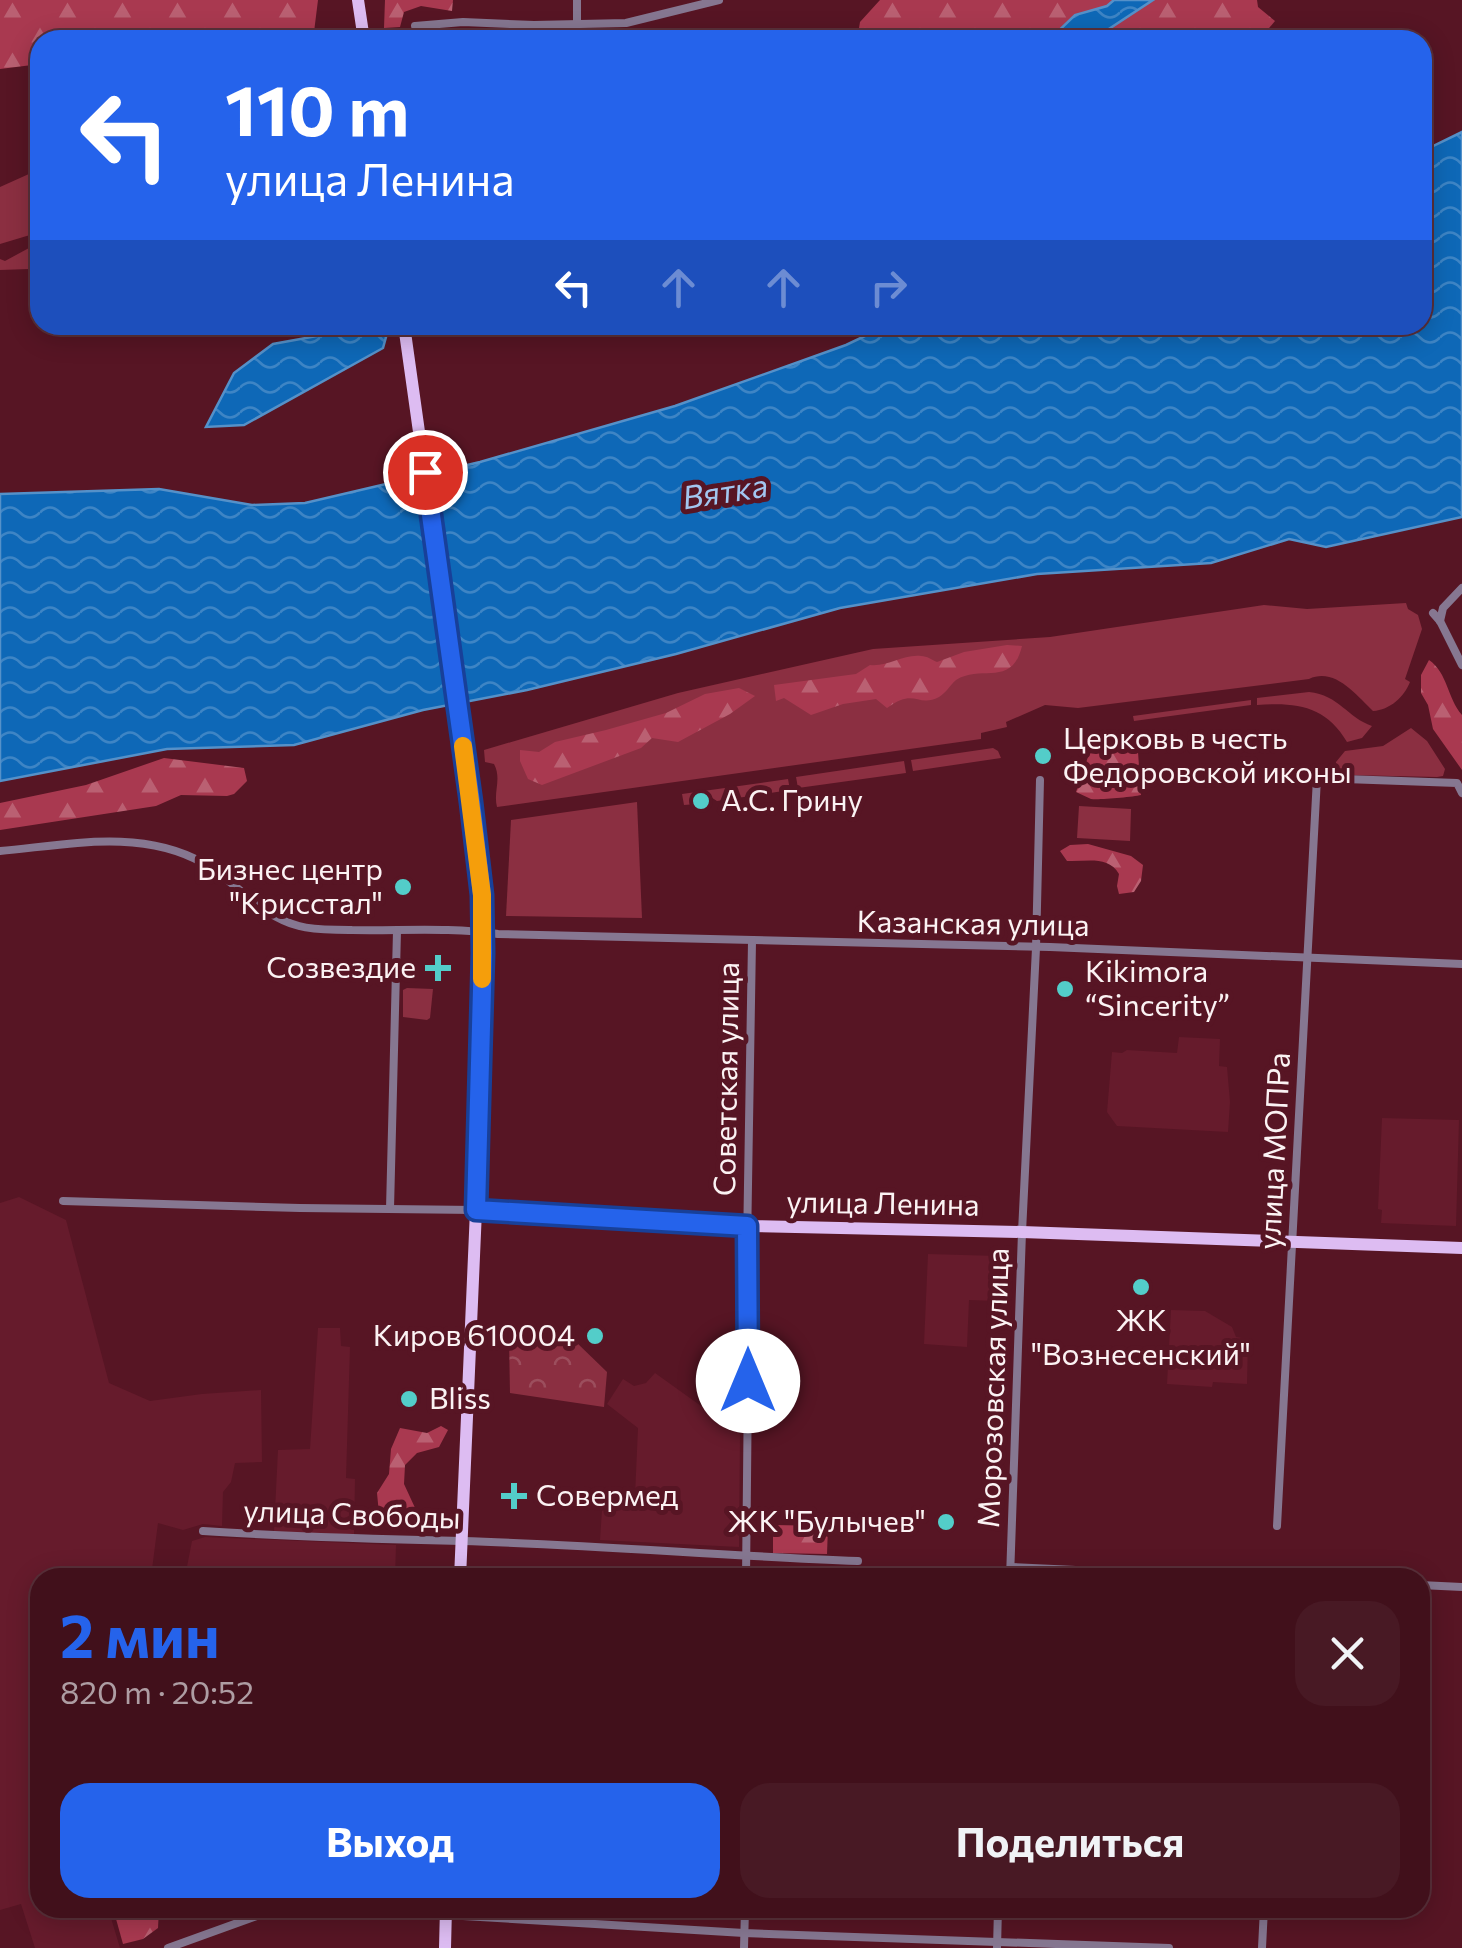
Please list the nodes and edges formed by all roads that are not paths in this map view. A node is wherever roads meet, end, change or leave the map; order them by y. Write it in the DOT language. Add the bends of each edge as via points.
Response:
graph roads {
  1 [pos="358,0"];
  2 [pos="577,0"];
  3 [pos="719,0"];
  4 [pos="577,24"];
  5 [pos="415,26"];
  6 [pos="362,30"];
  7 [pos="405,335"];
  8 [pos="1462,588"];
  9 [pos="1433,612"];
  10 [pos="1440,620"];
  11 [pos="1462,665"];
  12 [pos="1040,780"];
  13 [pos="1462,793"];
  14 [pos="0,851"];
  15 [pos="397,930"];
  16 [pos="483,932"];
  17 [pos="752,942"];
  18 [pos="1036,948"];
  19 [pos="1309,958"];
  20 [pos="1462,964"];
  21 [pos="63,1201"];
  22 [pos="390,1209"];
  23 [pos="476,1210"];
  24 [pos="747,1226"];
  25 [pos="1022,1232"];
  26 [pos="1293,1244"];
  27 [pos="1462,1248"];
  28 [pos="1277,1526"];
  29 [pos="203,1531"];
  30 [pos="462,1541"];
  31 [pos="748,1557"];
  32 [pos="858,1560"];
  33 [pos="1010,1567"];
  34 [pos="461,1568"];
  35 [pos="747,1568"];
  36 [pos="1032,1568"];
  37 [pos="1430,1585"];
  38 [pos="1462,1587"];
  39 [pos="251,1918"];
  40 [pos="446,1918"];
  41 [pos="541,1918"];
  42 [pos="744,1918"];
  43 [pos="998,1918"];
  44 [pos="1264,1918"];
  45 [pos="744,1933"];
  46 [pos="997,1945"];
  47 [pos="168,1948"];
  48 [pos="445,1948"];
  49 [pos="744,1948"];
  50 [pos="1169,1948"];
  51 [pos="1262,1948"];
  1 -- 6 [label="main road"];
  2 -- 4 [label="street"];
  3 -- 4 [label="street" via="626,23"];
  4 -- 5 [label="street"];
  7 -- 16 [label="main road"];
  8 -- 10 [label="street"];
  9 -- 10 [label="street"];
  10 -- 11 [label="street"];
  12 -- 18 [label="street, Морозовская улица"];
  13 -- 19 [label="street, улица МОПРа" via="1457,783 1318,778"];
  14 -- 15 [label="street, Казанская улица" via="108,841 156,845 205,864 283,921 319,929"];
  15 -- 16 [label="street, Казанская улица"];
  15 -- 22 [label="street"];
  16 -- 17 [label="street, Казанская улица"];
  16 -- 23 [label="main road"];
  17 -- 18 [label="street, Казанская улица"];
  17 -- 24 [label="street, Советская улица"];
  18 -- 19 [label="street, Казанская улица"];
  18 -- 25 [label="street, Морозовская улица"];
  19 -- 20 [label="street, Казанская улица"];
  19 -- 26 [label="street, улица МОПРа"];
  21 -- 22 [label="street, улица Ленина"];
  22 -- 23 [label="street, улица Ленина"];
  23 -- 24 [label="main road, улица Ленина"];
  23 -- 30 [label="main road"];
  24 -- 25 [label="main road, улица Ленина"];
  24 -- 31 [label="street, Советская улица"];
  25 -- 26 [label="main road, улица Ленина"];
  25 -- 33 [label="street, Морозовская улица"];
  26 -- 27 [label="main road, улица Ленина"];
  26 -- 28 [label="street, улица МОПРа"];
  29 -- 30 [label="street, улица Свободы"];
  30 -- 31 [label="street, улица Свободы"];
  30 -- 34 [label="main road"];
  31 -- 32 [label="street, улица Свободы"];
  31 -- 35 [label="street, Советская улица"];
  33 -- 36 [label="street"];
  37 -- 38 [label="street"];
  39 -- 47 [label="street"];
  40 -- 48 [label="main road"];
  41 -- 45 [label="street"];
  42 -- 45 [label="street"];
  43 -- 46 [label="street"];
  44 -- 51 [label="street"];
  45 -- 46 [label="street"];
  45 -- 49 [label="street"];
  46 -- 50 [label="street"];
}
